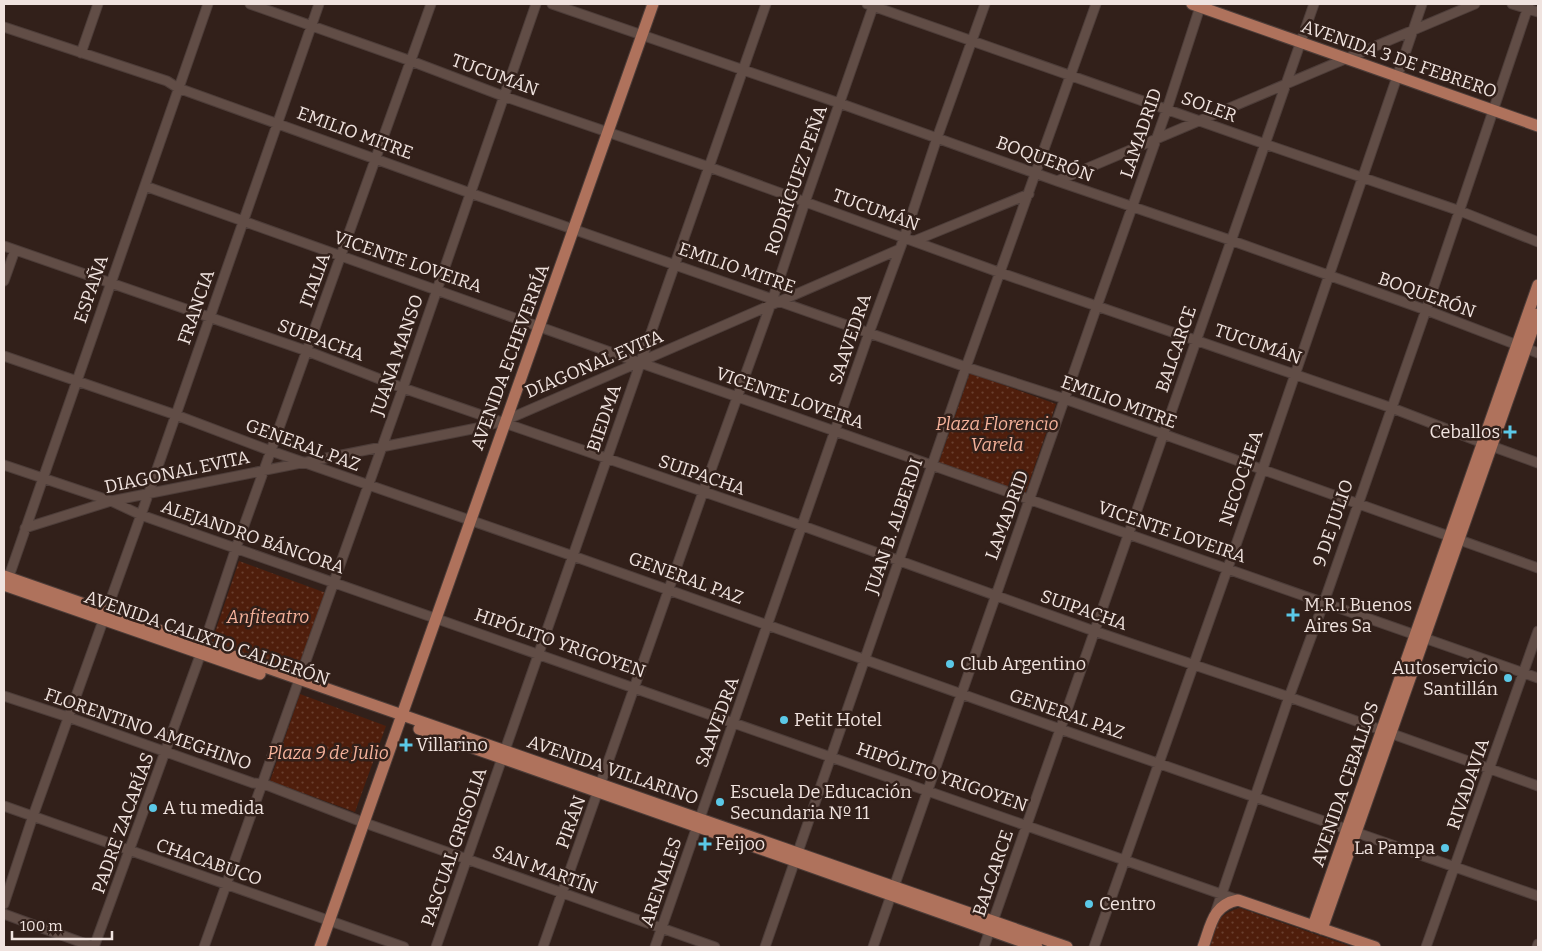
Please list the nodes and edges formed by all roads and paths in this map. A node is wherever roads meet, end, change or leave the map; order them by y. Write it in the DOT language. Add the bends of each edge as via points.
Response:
graph roads {
  1 [pos="98,4"];
  2 [pos="208,4"];
  3 [pos="250,4"];
  4 [pos="319,4"];
  5 [pos="431,4"];
  6 [pos="536,4"];
  7 [pos="552,4"];
  8 [pos="653,4"];
  9 [pos="766,4"];
  10 [pos="871,4"];
  11 [pos="984,4"];
  12 [pos="1096,4"];
  13 [pos="1314,4"];
  14 [pos="1422,4"];
  15 [pos="1475,4"];
  16 [pos="1512,4"];
  17 [pos="1198,5"];
  18 [pos="1528,6"];
  19 [pos="1538,12"];
  20 [pos="312,26"];
  21 [pos="4,27"];
  22 [pos="1412,31"];
  23 [pos="642,35"];
  24 [pos="972,40"];
  25 [pos="1300,43"];
  26 [pos="81,53"];
  27 [pos="1348,58"];
  28 [pos="411,61"];
  29 [pos="744,70"];
  30 [pos="1070,75"];
  31 [pos="1397,76"];
  32 [pos="1285,84"];
  33 [pos="178,88"];
  34 [pos="503,96"];
  35 [pos="839,102"];
  36 [pos="1167,109"];
  37 [pos="1493,110"];
  38 [pos="1200,120"];
  39 [pos="278,122"];
  40 [pos="1538,126"];
  41 [pos="608,133"];
  42 [pos="937,138"];
  43 [pos="1155,140"];
  44 [pos="1266,144"];
  45 [pos="376,158"];
  46 [pos="709,167"];
  47 [pos="1036,173"];
  48 [pos="1363,178"];
  49 [pos="1057,181"];
  50 [pos="145,186"];
  51 [pos="470,193"];
  52 [pos="1028,194"];
  53 [pos="805,202"];
  54 [pos="1132,207"];
  55 [pos="1460,211"];
  56 [pos="244,222"];
  57 [pos="574,229"];
  58 [pos="904,238"];
  59 [pos="1230,240"];
  60 [pos="914,241"];
  61 [pos="1538,242"];
  62 [pos="4,246"];
  63 [pos="900,249"];
  64 [pos="15,250"];
  65 [pos="341,255"];
  66 [pos="676,264"];
  67 [pos="1001,273"];
  68 [pos="1329,277"];
  69 [pos="4,281"];
  70 [pos="110,284"];
  71 [pos="1538,285"];
  72 [pos="437,289"];
  73 [pos="775,301"];
  74 [pos="1097,306"];
  75 [pos="1426,310"];
  76 [pos="1538,314"];
  77 [pos="209,318"];
  78 [pos="540,326"];
  79 [pos="870,333"];
  80 [pos="1196,340"];
  81 [pos="1522,347"];
  82 [pos="307,351"];
  83 [pos="1538,353"];
  84 [pos="4,356"];
  85 [pos="640,362"];
  86 [pos="966,367"];
  87 [pos="1295,374"];
  88 [pos="76,381"];
  89 [pos="403,388"];
  90 [pos="737,396"];
  91 [pos="1065,400"];
  92 [pos="1392,408"];
  93 [pos="176,415"];
  94 [pos="504,422"];
  95 [pos="835,431"];
  96 [pos="1164,435"];
  97 [pos="1487,445"];
  98 [pos="382,446"];
  99 [pos="271,451"];
  100 [pos="607,459"];
  101 [pos="303,462"];
  102 [pos="1538,463"];
  103 [pos="4,465"];
  104 [pos="932,466"];
  105 [pos="264,470"];
  106 [pos="1262,471"];
  107 [pos="42,478"];
  108 [pos="368,485"];
  109 [pos="703,492"];
  110 [pos="148,493"];
  111 [pos="1030,500"];
  112 [pos="111,501"];
  113 [pos="1358,505"];
  114 [pos="141,515"];
  115 [pos="471,520"];
  116 [pos="803,526"];
  117 [pos="25,528"];
  118 [pos="1128,534"];
  119 [pos="1454,539"];
  120 [pos="236,548"];
  121 [pos="573,556"];
  122 [pos="900,562"];
  123 [pos="1226,568"];
  124 [pos="1538,568"];
  125 [pos="335,582"];
  126 [pos="5,583"];
  127 [pos="669,590"];
  128 [pos="996,596"];
  129 [pos="1324,602"];
  130 [pos="105,616"];
  131 [pos="436,618"];
  132 [pos="769,625"];
  133 [pos="1094,631"];
  134 [pos="1538,631"];
  135 [pos="1420,637"];
  136 [pos="202,649"];
  137 [pos="538,654"];
  138 [pos="865,659"];
  139 [pos="1193,665"];
  140 [pos="1524,673"];
  141 [pos="1538,678"];
  142 [pos="298,684"];
  143 [pos="635,687"];
  144 [pos="962,694"];
  145 [pos="4,696"];
  146 [pos="1289,697"];
  147 [pos="68,717"];
  148 [pos="401,719"];
  149 [pos="734,723"];
  150 [pos="1060,729"];
  151 [pos="1386,732"];
  152 [pos="165,753"];
  153 [pos="504,754"];
  154 [pos="831,758"];
  155 [pos="1159,762"];
  156 [pos="1490,770"];
  157 [pos="264,784"];
  158 [pos="1538,786"];
  159 [pos="600,788"];
  160 [pos="928,791"];
  161 [pos="1255,797"];
  162 [pos="4,806"];
  163 [pos="33,816"];
  164 [pos="365,823"];
  165 [pos="698,823"];
  166 [pos="1027,826"];
  167 [pos="1352,830"];
  168 [pos="130,852"];
  169 [pos="797,857"];
  170 [pos="467,859"];
  171 [pos="1125,860"];
  172 [pos="1455,867"];
  173 [pos="227,885"];
  174 [pos="893,891"];
  175 [pos="562,893"];
  176 [pos="1222,894"];
  177 [pos="1538,896"];
  178 [pos="1238,900"];
  179 [pos="4,904"];
  180 [pos="1216,911"];
  181 [pos="4,914"];
  182 [pos="329,921"];
  183 [pos="992,926"];
  184 [pos="1318,927"];
  185 [pos="662,929"];
  186 [pos="94,947"];
  187 [pos="204,947"];
  188 [pos="320,947"];
  189 [pos="404,947"];
  190 [pos="436,947"];
  191 [pos="543,947"];
  192 [pos="655,947"];
  193 [pos="715,947"];
  194 [pos="765,947"];
  195 [pos="873,947"];
  196 [pos="984,947"];
  197 [pos="1037,947"];
  198 [pos="1067,947"];
  199 [pos="1094,947"];
  200 [pos="1204,947"];
  201 [pos="1375,947"];
  202 [pos="1426,947"];
  1 -- 26 [label="street"];
  2 -- 33 [label="street, ESPAÑA"];
  3 -- 20 [label="street, TUCUMÁN"];
  4 -- 20 [label="street, FRANCIA"];
  5 -- 28 [label="street, ITALIA"];
  6 -- 34 [label="street, JUANA MANSO"];
  7 -- 23 [label="street, BOQUERÓN"];
  8 -- 23 [label="main road, AVENIDA ECHEVERRÍA"];
  9 -- 29 [label="street, BIEDMA"];
  10 -- 24 [label="street, SOLER"];
  10 -- 35 [label="street, RODRÍGUEZ PEÑA"];
  11 -- 24 [label="street, SAAVEDRA"];
  12 -- 30 [label="street, JUAN B. ALBERDI"];
  13 -- 25 [label="street, BALCARCE"];
  14 -- 22 [label="street, NECOCHEA"];
  15 -- 22 [label="street"];
  16 -- 18 [label="street"];
  17 -- 25 [label="main road, AVENIDA 3 DE FEBRERO"];
  17 -- 36 [label="street, LAMADRID"];
  18 -- 19 [label="street"];
  18 -- 37 [label="street, 9 DE JULIO"];
  20 -- 28 [label="street, TUCUMÁN"];
  20 -- 39 [label="street, FRANCIA"];
  21 -- 26 [label="street, EMILIO MITRE"];
  22 -- 27 [label="street"];
  22 -- 31 [label="street, NECOCHEA"];
  23 -- 29 [label="street, BOQUERÓN"];
  23 -- 41 [label="main road, AVENIDA ECHEVERRÍA"];
  24 -- 30 [label="street, SOLER"];
  24 -- 42 [label="street, SAAVEDRA"];
  25 -- 27 [label="main road, AVENIDA 3 DE FEBRERO"];
  25 -- 32 [label="street, BALCARCE"];
  26 -- 33 [label="street, EMILIO MITRE" via="167,81"];
  27 -- 31 [label="main road, AVENIDA 3 DE FEBRERO"];
  27 -- 32 [label="street"];
  28 -- 34 [label="street, TUCUMÁN"];
  28 -- 45 [label="street, ITALIA"];
  29 -- 35 [label="street, BOQUERÓN"];
  29 -- 46 [label="street, BIEDMA"];
  30 -- 36 [label="street, SOLER"];
  30 -- 47 [label="street, JUAN B. ALBERDI"];
  31 -- 37 [label="main road, AVENIDA 3 DE FEBRERO"];
  31 -- 48 [label="street, NECOCHEA"];
  32 -- 38 [label="street"];
  32 -- 44 [label="street, BALCARCE"];
  33 -- 39 [label="street, EMILIO MITRE"];
  33 -- 50 [label="street, ESPAÑA"];
  34 -- 41 [label="street, TUCUMÁN"];
  34 -- 51 [label="street, JUANA MANSO"];
  35 -- 42 [label="street, BOQUERÓN"];
  35 -- 53 [label="street, RODRÍGUEZ PEÑA"];
  36 -- 38 [label="street, SOLER"];
  36 -- 43 [label="street, LAMADRID"];
  37 -- 40 [label="main road, AVENIDA 3 DE FEBRERO"];
  37 -- 55 [label="street, 9 DE JULIO"];
  38 -- 43 [label="street"];
  38 -- 44 [label="street, SOLER"];
  39 -- 45 [label="street, EMILIO MITRE"];
  39 -- 56 [label="street, FRANCIA"];
  41 -- 46 [label="street, TUCUMÁN"];
  41 -- 57 [label="main road, AVENIDA ECHEVERRÍA"];
  42 -- 47 [label="street, BOQUERÓN"];
  42 -- 58 [label="street, SAAVEDRA"];
  43 -- 49 [label="street"];
  43 -- 54 [label="street, LAMADRID"];
  44 -- 48 [label="street, SOLER"];
  44 -- 59 [label="street, BALCARCE"];
  45 -- 51 [label="street, EMILIO MITRE"];
  45 -- 65 [label="street, ITALIA"];
  46 -- 53 [label="street, TUCUMÁN"];
  46 -- 66 [label="street, BIEDMA"];
  47 -- 49 [label="street, BOQUERÓN"];
  47 -- 52 [label="street, JUAN B. ALBERDI"];
  48 -- 55 [label="street, SOLER"];
  48 -- 68 [label="street, NECOCHEA"];
  49 -- 54 [label="street, BOQUERÓN"];
  50 -- 56 [label="street, VICENTE LOVEIRA"];
  50 -- 70 [label="street, ESPAÑA"];
  51 -- 57 [label="street, EMILIO MITRE"];
  51 -- 72 [label="street, JUANA MANSO"];
  52 -- 60 [label="street"];
  52 -- 67 [label="street, JUAN B. ALBERDI"];
  53 -- 58 [label="street, TUCUMÁN"];
  53 -- 73 [label="street, RODRÍGUEZ PEÑA"];
  54 -- 59 [label="street, BOQUERÓN"];
  54 -- 74 [label="street, LAMADRID"];
  55 -- 61 [label="street, SOLER"];
  55 -- 75 [label="street, 9 DE JULIO"];
  56 -- 65 [label="street, VICENTE LOVEIRA"];
  56 -- 77 [label="street, FRANCIA"];
  57 -- 66 [label="street, EMILIO MITRE"];
  57 -- 78 [label="main road, AVENIDA ECHEVERRÍA"];
  58 -- 60 [label="street, TUCUMÁN"];
  58 -- 63 [label="street, SAAVEDRA"];
  59 -- 68 [label="street, BOQUERÓN"];
  59 -- 80 [label="street, BALCARCE"];
  60 -- 67 [label="street, TUCUMÁN"];
  62 -- 64 [label="street, SUIPACHA"];
  63 -- 73 [label="street, DIAGONAL EVITA"];
  63 -- 79 [label="street, SAAVEDRA"];
  64 -- 69 [label="street"];
  64 -- 70 [label="street, SUIPACHA"];
  65 -- 72 [label="street, VICENTE LOVEIRA"];
  65 -- 82 [label="street, ITALIA"];
  66 -- 73 [label="street, EMILIO MITRE"];
  66 -- 85 [label="street, BIEDMA"];
  67 -- 74 [label="street, TUCUMÁN"];
  67 -- 86 [label="street, JUAN B. ALBERDI"];
  68 -- 75 [label="street, BOQUERÓN"];
  68 -- 87 [label="street, NECOCHEA"];
  70 -- 77 [label="street, SUIPACHA"];
  70 -- 88 [label="street, ESPAÑA"];
  71 -- 81 [label="main road, AVENIDA CEBALLOS"];
  72 -- 78 [label="street, VICENTE LOVEIRA"];
  72 -- 89 [label="street, JUANA MANSO"];
  73 -- 79 [label="street, EMILIO MITRE"];
  73 -- 85 [label="street, DIAGONAL EVITA"];
  73 -- 90 [label="street, RODRÍGUEZ PEÑA"];
  74 -- 80 [label="street, TUCUMÁN"];
  74 -- 91 [label="street, LAMADRID"];
  75 -- 81 [label="street, BOQUERÓN"];
  75 -- 92 [label="street, 9 DE JULIO"];
  76 -- 81 [label="main road, AVENIDA CEBALLOS"];
  77 -- 82 [label="street, SUIPACHA"];
  77 -- 93 [label="street, FRANCIA"];
  78 -- 85 [label="street, VICENTE LOVEIRA"];
  78 -- 94 [label="main road, AVENIDA ECHEVERRÍA"];
  79 -- 86 [label="street, EMILIO MITRE"];
  79 -- 95 [label="street, SAAVEDRA"];
  80 -- 87 [label="street, TUCUMÁN"];
  80 -- 96 [label="street, BALCARCE"];
  81 -- 83 [label="street, BOQUERÓN"];
  81 -- 97 [label="main road, AVENIDA CEBALLOS"];
  82 -- 89 [label="street, SUIPACHA"];
  82 -- 99 [label="street, ITALIA"];
  84 -- 88 [label="street, GENERAL PAZ"];
  85 -- 90 [label="street, VICENTE LOVEIRA"];
  85 -- 94 [label="street, DIAGONAL EVITA"];
  85 -- 100 [label="street, BIEDMA"];
  86 -- 91 [label="street, EMILIO MITRE"];
  86 -- 104 [label="street, JUAN B. ALBERDI"];
  87 -- 92 [label="street, TUCUMÁN"];
  87 -- 106 [label="street, NECOCHEA"];
  88 -- 93 [label="street, GENERAL PAZ"];
  88 -- 107 [label="street, ESPAÑA"];
  89 -- 94 [label="street, SUIPACHA"];
  89 -- 98 [label="street, JUANA MANSO"];
  90 -- 95 [label="street, VICENTE LOVEIRA"];
  90 -- 109 [label="street, RODRÍGUEZ PEÑA"];
  91 -- 96 [label="street, EMILIO MITRE"];
  91 -- 111 [label="street, LAMADRID"];
  92 -- 97 [label="street, TUCUMÁN"];
  92 -- 113 [label="street, 9 DE JULIO"];
  93 -- 99 [label="street, GENERAL PAZ"];
  93 -- 110 [label="street, FRANCIA"];
  94 -- 98 [label="street, DIAGONAL EVITA"];
  94 -- 100 [label="street, SUIPACHA"];
  94 -- 115 [label="main road, AVENIDA ECHEVERRÍA"];
  95 -- 104 [label="street, VICENTE LOVEIRA"];
  95 -- 116 [label="street, SAAVEDRA"];
  96 -- 106 [label="street, EMILIO MITRE"];
  96 -- 118 [label="street, BALCARCE"];
  97 -- 102 [label="street, TUCUMÁN"];
  97 -- 119 [label="main road, AVENIDA CEBALLOS"];
  98 -- 101 [label="street, DIAGONAL EVITA"];
  98 -- 108 [label="street, JUANA MANSO"];
  99 -- 101 [label="street, GENERAL PAZ"];
  99 -- 105 [label="street, ITALIA"];
  100 -- 109 [label="street, SUIPACHA"];
  100 -- 121 [label="street, BIEDMA"];
  101 -- 105 [label="street, DIAGONAL EVITA"];
  101 -- 108 [label="street, GENERAL PAZ"];
  103 -- 107 [label="street, ALEJANDRO BÁNCORA"];
  104 -- 111 [label="street, VICENTE LOVEIRA"];
  104 -- 122 [label="street, JUAN B. ALBERDI"];
  105 -- 110 [label="street, DIAGONAL EVITA"];
  105 -- 120 [label="street, ITALIA"];
  106 -- 113 [label="street, EMILIO MITRE"];
  106 -- 123 [label="street, NECOCHEA"];
  107 -- 112 [label="street, ALEJANDRO BÁNCORA"];
  107 -- 117 [label="street, ESPAÑA"];
  108 -- 115 [label="street, GENERAL PAZ"];
  108 -- 125 [label="street, JUANA MANSO"];
  109 -- 116 [label="street, SUIPACHA"];
  109 -- 127 [label="street, RODRÍGUEZ PEÑA"];
  110 -- 112 [label="street, DIAGONAL EVITA"];
  110 -- 114 [label="street, FRANCIA"];
  111 -- 118 [label="street, VICENTE LOVEIRA"];
  111 -- 128 [label="street, LAMADRID"];
  112 -- 114 [label="street, ALEJANDRO BÁNCORA"];
  112 -- 117 [label="street, DIAGONAL EVITA"];
  113 -- 119 [label="street, EMILIO MITRE"];
  113 -- 129 [label="street, 9 DE JULIO"];
  114 -- 120 [label="street, ALEJANDRO BÁNCORA"];
  114 -- 130 [label="street, FRANCIA"];
  115 -- 121 [label="street, GENERAL PAZ"];
  115 -- 131 [label="main road, AVENIDA ECHEVERRÍA"];
  116 -- 122 [label="street, SUIPACHA"];
  116 -- 132 [label="street, SAAVEDRA"];
  117 -- 126 [label="street, ESPAÑA"];
  118 -- 123 [label="street, VICENTE LOVEIRA"];
  118 -- 133 [label="street, BALCARCE"];
  119 -- 124 [label="street, EMILIO MITRE"];
  119 -- 135 [label="main road, AVENIDA CEBALLOS"];
  120 -- 125 [label="street, ALEJANDRO BÁNCORA"];
  120 -- 136 [label="street, ITALIA"];
  121 -- 127 [label="street, GENERAL PAZ"];
  121 -- 137 [label="street, BIEDMA"];
  122 -- 128 [label="street, SUIPACHA"];
  122 -- 138 [label="street, JUAN B. ALBERDI"];
  123 -- 129 [label="street, VICENTE LOVEIRA"];
  123 -- 139 [label="street, NECOCHEA"];
  125 -- 131 [label="street, ALEJANDRO BÁNCORA"];
  125 -- 142 [label="street, JUANA MANSO"];
  126 -- 130 [label="main road, AVENIDA CALIXTO CALDERÓN"];
  127 -- 132 [label="street, GENERAL PAZ"];
  127 -- 143 [label="street, RODRÍGUEZ PEÑA"];
  128 -- 133 [label="street, SUIPACHA"];
  128 -- 144 [label="street, LAMADRID"];
  129 -- 135 [label="street, VICENTE LOVEIRA"];
  129 -- 146 [label="street, 9 DE JULIO"];
  130 -- 136 [label="main road, AVENIDA CALIXTO CALDERÓN"];
  130 -- 147 [label="street, FRANCIA"];
  131 -- 137 [label="street, HIPÓLITO YRIGOYEN"];
  131 -- 148 [label="main road, AVENIDA ECHEVERRÍA"];
  132 -- 138 [label="street, GENERAL PAZ"];
  132 -- 149 [label="street, SAAVEDRA"];
  133 -- 139 [label="street, SUIPACHA"];
  133 -- 150 [label="street, BALCARCE"];
  134 -- 140 [label="street, RIVADAVIA"];
  135 -- 140 [label="street, VICENTE LOVEIRA"];
  135 -- 151 [label="main road, AVENIDA CEBALLOS"];
  136 -- 142 [label="main road, AVENIDA CALIXTO CALDERÓN"];
  136 -- 152 [label="street, PADRE ZACARÍAS"];
  137 -- 143 [label="street, HIPÓLITO YRIGOYEN"];
  137 -- 153 [label="street, BIEDMA"];
  138 -- 144 [label="street, GENERAL PAZ"];
  138 -- 154 [label="street, JUAN B. ALBERDI"];
  139 -- 146 [label="street, SUIPACHA"];
  139 -- 155 [label="street, NECOCHEA"];
  140 -- 141 [label="street, VICENTE LOVEIRA"];
  140 -- 156 [label="street, RIVADAVIA"];
  142 -- 148 [label="main road, AVENIDA CALIXTO CALDERÓN"];
  142 -- 157 [label="street, JUANA MANSO"];
  143 -- 149 [label="street, HIPÓLITO YRIGOYEN"];
  143 -- 159 [label="street, RODRÍGUEZ PEÑA"];
  144 -- 150 [label="street, GENERAL PAZ"];
  144 -- 160 [label="street, LAMADRID"];
  145 -- 147 [label="street, FLORENTINO AMEGHINO"];
  146 -- 151 [label="street, SUIPACHA"];
  146 -- 161 [label="street, 9 DE JULIO"];
  147 -- 152 [label="street, FLORENTINO AMEGHINO"];
  147 -- 163 [label="street, FRANCIA"];
  148 -- 153 [label="main road, AVENIDA VILLARINO"];
  148 -- 164 [label="main road, AVENIDA ECHEVERRÍA"];
  149 -- 154 [label="street, HIPÓLITO YRIGOYEN"];
  149 -- 165 [label="street, SAAVEDRA"];
  150 -- 155 [label="street, GENERAL PAZ"];
  150 -- 166 [label="street, BALCARCE"];
  151 -- 156 [label="street, SUIPACHA"];
  151 -- 167 [label="main road, AVENIDA CEBALLOS"];
  152 -- 157 [label="street, FLORENTINO AMEGHINO"];
  152 -- 168 [label="street, PADRE ZACARÍAS"];
  153 -- 159 [label="main road, AVENIDA VILLARINO"];
  153 -- 170 [label="street, PASCUAL GRISOLIA"];
  154 -- 160 [label="street, HIPÓLITO YRIGOYEN"];
  154 -- 169 [label="street, JUAN B. ALBERDI"];
  155 -- 161 [label="street, GENERAL PAZ"];
  155 -- 171 [label="street, NECOCHEA"];
  156 -- 158 [label="street, SUIPACHA"];
  156 -- 172 [label="street, RIVADAVIA"];
  157 -- 164 [label="street, FLORENTINO AMEGHINO"];
  157 -- 173 [label="street, JUANA MANSO"];
  159 -- 165 [label="main road, AVENIDA VILLARINO"];
  159 -- 175 [label="street, PIRÁN"];
  160 -- 166 [label="street, HIPÓLITO YRIGOYEN"];
  160 -- 174 [label="street, LAMADRID"];
  161 -- 167 [label="street, GENERAL PAZ"];
  161 -- 176 [label="street, 9 DE JULIO"];
  162 -- 163 [label="street, CHACABUCO"];
  163 -- 168 [label="street, CHACABUCO"];
  163 -- 179 [label="street, FRANCIA"];
  164 -- 170 [label="street, SAN MARTÍN"];
  164 -- 182 [label="main road, AVENIDA ECHEVERRÍA"];
  165 -- 169 [label="main road, AVENIDA VILLARINO"];
  165 -- 185 [label="street, ARENALES"];
  166 -- 171 [label="street, HIPÓLITO YRIGOYEN"];
  166 -- 183 [label="street, BALCARCE"];
  167 -- 172 [label="street, GENERAL PAZ"];
  167 -- 184 [label="main road, AVENIDA CEBALLOS"];
  168 -- 173 [label="street, CHACABUCO"];
  168 -- 186 [label="street, PADRE ZACARÍAS"];
  169 -- 174 [label="main road, AVENIDA VILLARINO"];
  169 -- 194 [label="street, JUAN B. ALBERDI"];
  170 -- 175 [label="street, SAN MARTÍN"];
  170 -- 190 [label="street, PASCUAL GRISOLIA"];
  171 -- 176 [label="street, HIPÓLITO YRIGOYEN"];
  171 -- 199 [label="street, NECOCHEA"];
  172 -- 177 [label="street, GENERAL PAZ"];
  172 -- 202 [label="street, RIVADAVIA"];
  173 -- 182 [label="street, CHACABUCO"];
  173 -- 187 [label="street, JUANA MANSO"];
  174 -- 183 [label="main road, AVENIDA VILLARINO"];
  174 -- 195 [label="street, LAMADRID"];
  175 -- 185 [label="street, SAN MARTÍN"];
  175 -- 191 [label="street, PIRÁN"];
  176 -- 178 [label="street, HIPÓLITO YRIGOYEN"];
  176 -- 180 [label="street, 9 DE JULIO"];
  178 -- 180 [label="main road" via="1226,903"];
  178 -- 184 [label="main road, HIPÓLITO YRIGOYEN"];
  180 -- 200 [label="main road, 9 DE JULIO"];
  181 -- 186 [label="street"];
  182 -- 188 [label="main road, AVENIDA ECHEVERRÍA"];
  182 -- 189 [label="street, CHACABUCO"];
  183 -- 196 [label="street, BALCARCE"];
  183 -- 197 [label="main road, AVENIDA VILLARINO"];
  183 -- 198 [label="main road, AVENIDA VILLARINO"];
  184 -- 201 [label="main road, HIPÓLITO YRIGOYEN"];
  185 -- 192 [label="street, ARENALES"];
  185 -- 193 [label="street, SAN MARTÍN"];
}
